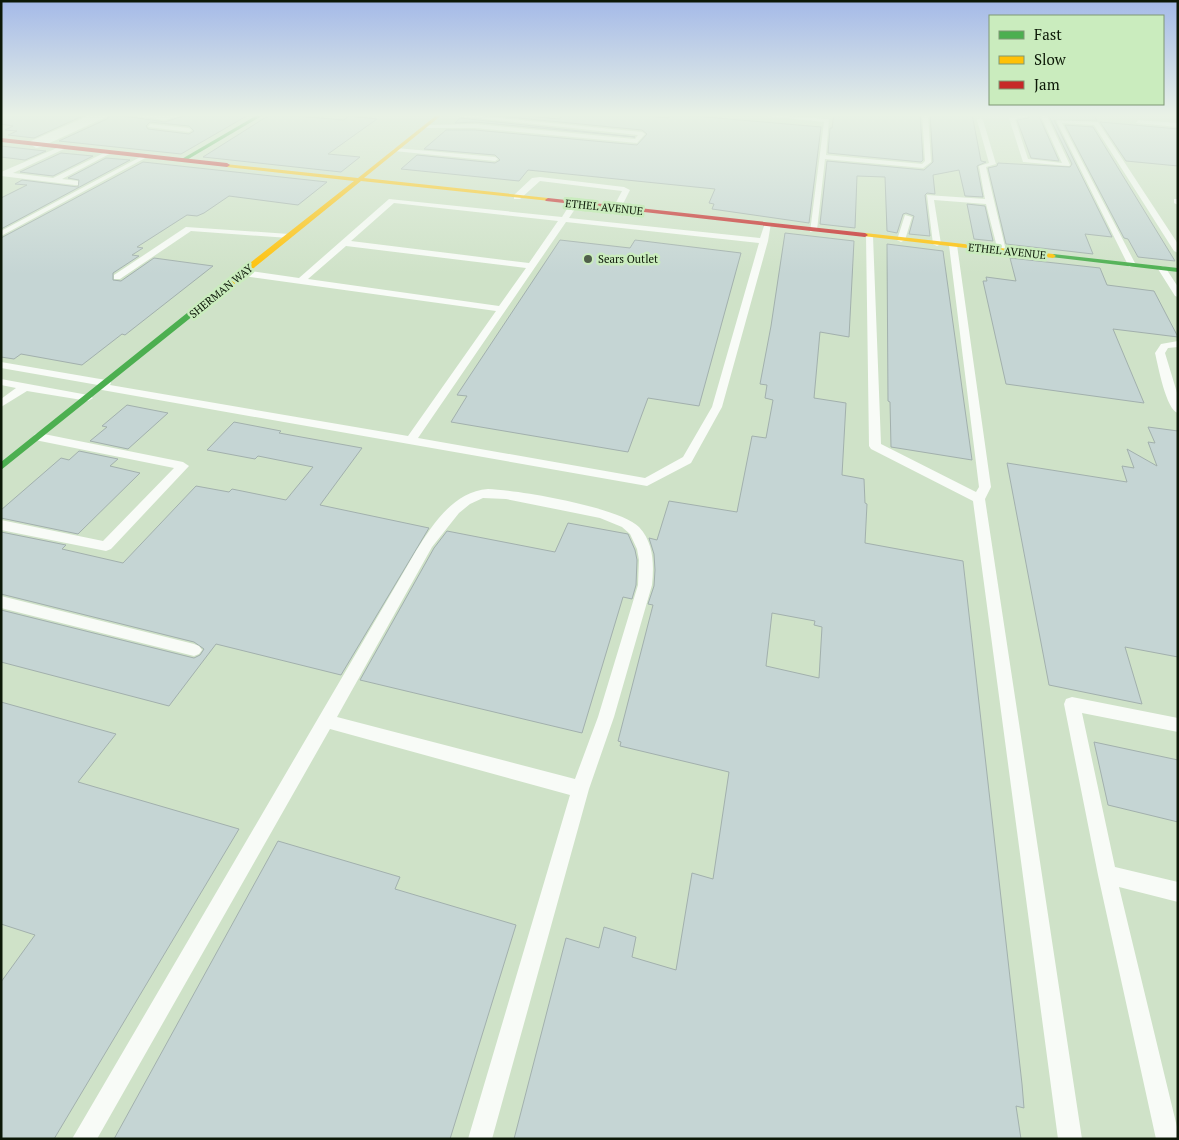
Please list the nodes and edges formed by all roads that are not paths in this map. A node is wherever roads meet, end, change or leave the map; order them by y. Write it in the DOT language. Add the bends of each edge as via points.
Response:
graph roads {
  1 [pos="18,167"];
  2 [pos="80,167"];
  3 [pos="125,167"];
  4 [pos="250,167"];
  5 [pos="375,167"];
  6 [pos="821,167"];
  7 [pos="982,167"];
  8 [pos="1082,167"];
  9 [pos="1124,167"];
  10 [pos="3,174"];
  11 [pos="360,179"];
  12 [pos="55,180"];
  13 [pos="75,182"];
  14 [pos="517,197"];
  15 [pos="989,202"];
  16 [pos="575,203"];
  17 [pos="617,208"];
  18 [pos="908,218"];
  19 [pos="563,220"];
  20 [pos="768,225"];
  21 [pos="813,230"];
  22 [pos="1,234"];
  23 [pos="289,236"];
  24 [pos="869,236"];
  25 [pos="901,240"];
  26 [pos="764,241"];
  27 [pos="346,242"];
  28 [pos="937,244"];
  29 [pos="953,245"];
  30 [pos="1002,251"];
  31 [pos="1178,251"];
  32 [pos="1132,265"];
  33 [pos="531,266"];
  34 [pos="1162,269"];
  35 [pos="1178,270"];
  36 [pos="243,273"];
  37 [pos="117,277"];
  38 [pos="301,281"];
  39 [pos="1178,294"];
  40 [pos="501,309"];
  41 [pos="1178,344"];
  42 [pos="1,364"];
  43 [pos="1,382"];
  44 [pos="104,385"];
  45 [pos="25,387"];
  46 [pos="88,398"];
  47 [pos="1,404"];
  48 [pos="1178,410"];
  49 [pos="38,438"];
  50 [pos="411,440"];
  51 [pos="3,464"];
  52 [pos="979,499"];
  53 [pos="1,525"];
  54 [pos="1,602"];
  55 [pos="194,650"];
  56 [pos="326,721"];
  57 [pos="1178,725"];
  58 [pos="580,789"];
  59 [pos="1107,874"];
  60 [pos="1178,892"];
  61 [pos="84,1139"];
  62 [pos="480,1139"];
  63 [pos="1070,1139"];
  64 [pos="1168,1139"];
  1 -- 10 [label="lane"];
  2 -- 12 [label="lane"];
  3 -- 22 [label="lane"];
  4 -- 11 [label="street, ETHEL AVENUE"];
  5 -- 11 [label="street, SHERMAN WAY"];
  6 -- 21 [label="lane"];
  7 -- 15 [label="lane"];
  8 -- 32 [label="lane"];
  9 -- 31 [label="lane"];
  10 -- 12 [label="lane"];
  11 -- 14 [label="street, ETHEL AVENUE"];
  11 -- 23 [label="street, SHERMAN WAY"];
  12 -- 13 [label="lane"];
  14 -- 16 [label="street, ETHEL AVENUE"];
  14 -- 17 [label="lane" via="540,179 624,189"];
  15 -- 28 [label="lane" via="930,197"];
  15 -- 30 [label="lane"];
  16 -- 17 [label="street, ETHEL AVENUE"];
  16 -- 19 [label="lane"];
  17 -- 20 [label="street, ETHEL AVENUE"];
  18 -- 25 [label="lane"];
  19 -- 26 [label="lane"];
  19 -- 27 [label="lane" via="392,201"];
  19 -- 33 [label="lane"];
  20 -- 21 [label="street, ETHEL AVENUE"];
  20 -- 26 [label="lane"];
  21 -- 24 [label="street, ETHEL AVENUE"];
  23 -- 36 [label="street, SHERMAN WAY"];
  23 -- 37 [label="lane" via="189,229"];
  24 -- 25 [label="street, ETHEL AVENUE"];
  24 -- 52 [label="lane" via="875,446"];
  25 -- 28 [label="street, ETHEL AVENUE"];
  26 -- 50 [label="lane" via="717,408 687,460 647,482"];
  27 -- 33 [label="lane"];
  27 -- 38 [label="lane"];
  28 -- 29 [label="street, ETHEL AVENUE"];
  29 -- 30 [label="street, ETHEL AVENUE"];
  29 -- 52 [label="lane" via="985,487"];
  30 -- 32 [label="street, ETHEL AVENUE"];
  32 -- 34 [label="street, ETHEL AVENUE"];
  33 -- 40 [label="lane"];
  34 -- 35 [label="street, ETHEL AVENUE"];
  34 -- 39 [label="lane"];
  36 -- 38 [label="lane"];
  36 -- 44 [label="street, SHERMAN WAY"];
  38 -- 40 [label="lane"];
  40 -- 50 [label="lane"];
  41 -- 48 [label="lane" via="1165,346 1160,353"];
  42 -- 44 [label="lane"];
  43 -- 45 [label="lane"];
  44 -- 46 [label="street, SHERMAN WAY"];
  44 -- 50 [label="lane"];
  45 -- 46 [label="lane"];
  45 -- 47 [label="lane"];
  46 -- 49 [label="street, SHERMAN WAY"];
  49 -- 51 [label="street, SHERMAN WAY"];
  49 -- 53 [label="lane" via="183,466 106,546"];
  52 -- 63 [label="lane"];
  54 -- 55 [label="lane"];
  56 -- 58 [label="lane"];
  56 -- 58 [label="lane" via="418,560 452,512 468,500 484,494 501,494 598,512 626,523 636,532 646,551 647,572 608,709"];
  56 -- 61 [label="lane"];
  57 -- 59 [label="lane" via="1072,704"];
  58 -- 62 [label="lane"];
  59 -- 60 [label="lane"];
  59 -- 64 [label="lane"];
}
